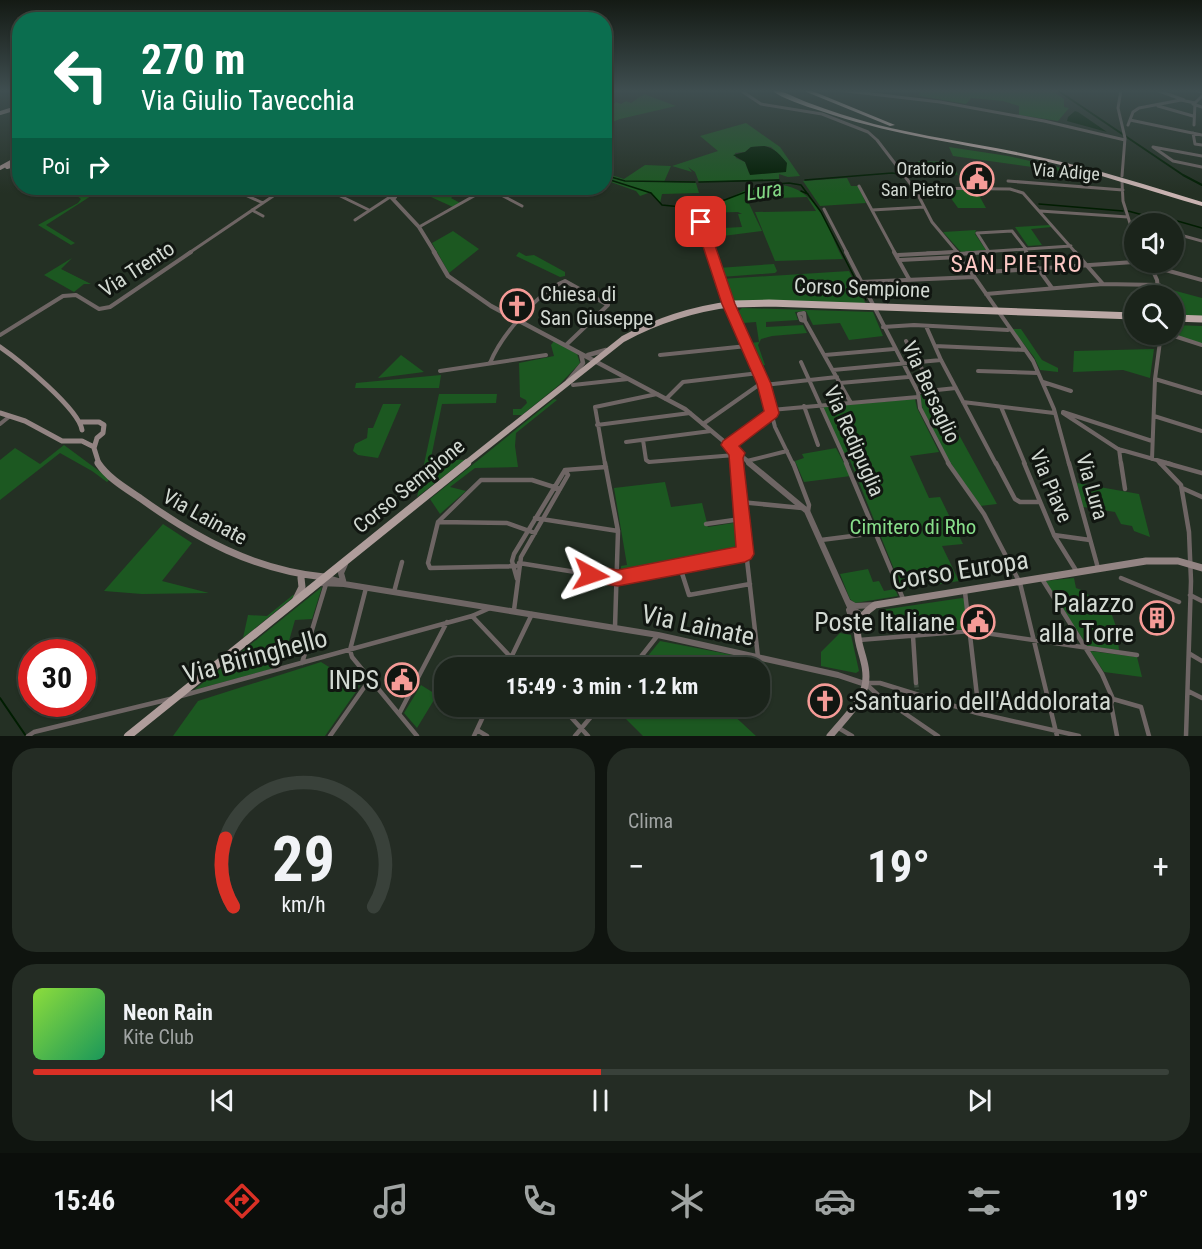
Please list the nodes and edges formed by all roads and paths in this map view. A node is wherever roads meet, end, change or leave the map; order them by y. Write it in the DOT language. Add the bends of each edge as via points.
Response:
graph roads {
  1 [pos="848,124"];
  2 [pos="876,124"];
  3 [pos="891,124"];
  4 [pos="1059,124"];
  5 [pos="1128,124"];
  6 [pos="1151,124"];
  7 [pos="1123,125"];
  8 [pos="1193,133"];
  9 [pos="1202,135"];
  10 [pos="1125,139"];
  11 [pos="1202,145"];
  12 [pos="1202,156"];
  13 [pos="1202,167"];
  14 [pos="1122,176"];
  15 [pos="1008,181"];
  16 [pos="1122,182"];
  17 [pos="859,186"];
  18 [pos="913,188"];
  19 [pos="1123,190"];
  20 [pos="247,195"];
  21 [pos="275,195"];
  22 [pos="338,195"];
  23 [pos="476,195"];
  24 [pos="501,195"];
  25 [pos="392,196"];
  26 [pos="263,203"];
  27 [pos="1202,203"];
  28 [pos="522,206"];
  29 [pos="924,207"];
  30 [pos="704,208"];
  31 [pos="824,209"];
  32 [pos="252,210"];
  33 [pos="369,210"];
  34 [pos="872,210"];
  35 [pos="1039,211"];
  36 [pos="1127,213"];
  37 [pos="263,216"];
  38 [pos="1124,217"];
  39 [pos="355,220"];
  40 [pos="419,227"];
  41 [pos="1184,236"];
  42 [pos="1202,241"];
  43 [pos="1072,246"];
  44 [pos="1025,250"];
  45 [pos="989,252"];
  46 [pos="958,254"];
  47 [pos="897,255"];
  48 [pos="900,261"];
  49 [pos="1124,263"];
  50 [pos="1088,265"];
  51 [pos="1039,269"];
  52 [pos="1154,273"];
  53 [pos="1179,273"];
  54 [pos="973,275"];
  55 [pos="909,279"];
  56 [pos="1202,280"];
  57 [pos="861,282"];
  58 [pos="1103,284"];
  59 [pos="1159,285"];
  60 [pos="1053,288"];
  61 [pos="986,294"];
  62 [pos="730,304"];
  63 [pos="1124,318"];
  64 [pos="1184,319"];
  65 [pos="1202,320"];
  66 [pos="519,321"];
  67 [pos="805,321"];
  68 [pos="926,326"];
  69 [pos="883,327"];
  70 [pos="1009,330"];
  71 [pos="0,335"];
  72 [pos="1184,339"];
  73 [pos="906,341"];
  74 [pos="566,345"];
  75 [pos="1160,345"];
  76 [pos="1202,345"];
  77 [pos="747,346"];
  78 [pos="935,346"];
  79 [pos="0,347"];
  80 [pos="894,349"];
  81 [pos="606,350"];
  82 [pos="1025,350"];
  83 [pos="580,352"];
  84 [pos="546,355"];
  85 [pos="660,355"];
  86 [pos="825,355"];
  87 [pos="594,360"];
  88 [pos="941,360"];
  89 [pos="801,362"];
  90 [pos="918,362"];
  91 [pos="490,363"];
  92 [pos="901,363"];
  93 [pos="605,366"];
  94 [pos="583,369"];
  95 [pos="833,370"];
  96 [pos="440,371"];
  97 [pos="978,371"];
  98 [pos="759,373"];
  99 [pos="1038,373"];
  100 [pos="837,377"];
  101 [pos="908,377"];
  102 [pos="630,379"];
  103 [pos="1155,379"];
  104 [pos="809,380"];
  105 [pos="1042,382"];
  106 [pos="570,383"];
  107 [pos="764,383"];
  108 [pos="840,383"];
  109 [pos="956,388"];
  110 [pos="934,390"];
  111 [pos="1071,391"];
  112 [pos="1202,393"];
  113 [pos="658,394"];
  114 [pos="918,394"];
  115 [pos="666,399"];
  116 [pos="963,402"];
  117 [pos="851,403"];
  118 [pos="819,405"];
  119 [pos="804,406"];
  120 [pos="1001,407"];
  121 [pos="771,411"];
  122 [pos="0,413"];
  123 [pos="691,413"];
  124 [pos="1058,413"];
  125 [pos="11,416"];
  126 [pos="1154,416"];
  127 [pos="81,422"];
  128 [pos="93,423"];
  129 [pos="0,424"];
  130 [pos="703,424"];
  131 [pos="597,425"];
  132 [pos="81,431"];
  133 [pos="711,431"];
  134 [pos="1202,431"];
  135 [pos="98,438"];
  136 [pos="643,440"];
  137 [pos="65,441"];
  138 [pos="84,441"];
  139 [pos="1152,441"];
  140 [pos="626,442"];
  141 [pos="728,445"];
  142 [pos="818,445"];
  143 [pos="94,447"];
  144 [pos="1119,449"];
  145 [pos="787,451"];
  146 [pos="736,454"];
  147 [pos="1152,459"];
  148 [pos="746,461"];
  149 [pos="1158,461"];
  150 [pos="607,468"];
  151 [pos="565,470"];
  152 [pos="1202,473"];
  153 [pos="554,486"];
  154 [pos="1182,488"];
  155 [pos="560,489"];
  156 [pos="1125,489"];
  157 [pos="788,496"];
  158 [pos="1202,497"];
  159 [pos="740,501"];
  160 [pos="1040,502"];
  161 [pos="784,506"];
  162 [pos="802,508"];
  163 [pos="808,512"];
  164 [pos="536,518"];
  165 [pos="741,519"];
  166 [pos="542,520"];
  167 [pos="438,522"];
  168 [pos="706,524"];
  169 [pos="528,530"];
  170 [pos="618,531"];
  171 [pos="534,533"];
  172 [pos="876,533"];
  173 [pos="1054,535"];
  174 [pos="821,540"];
  175 [pos="1090,540"];
  176 [pos="745,554"];
  177 [pos="347,559"];
  178 [pos="402,562"];
  179 [pos="517,563"];
  180 [pos="1190,564"];
  181 [pos="680,567"];
  182 [pos="1202,568"];
  183 [pos="1098,569"];
  184 [pos="1078,573"];
  185 [pos="300,577"];
  186 [pos="618,578"];
  187 [pos="1121,578"];
  188 [pos="1042,579"];
  189 [pos="325,580"];
  190 [pos="316,583"];
  191 [pos="1020,583"];
  192 [pos="344,584"];
  193 [pos="750,584"];
  194 [pos="366,588"];
  195 [pos="965,591"];
  196 [pos="394,592"];
  197 [pos="1190,595"];
  198 [pos="847,601"];
  199 [pos="904,601"];
  200 [pos="1202,601"];
  201 [pos="1179,602"];
  202 [pos="292,603"];
  203 [pos="875,605"];
  204 [pos="491,607"];
  205 [pos="514,610"];
  206 [pos="533,613"];
  207 [pos="861,615"];
  208 [pos="472,616"];
  209 [pos="447,622"];
  210 [pos="615,627"];
  211 [pos="856,631"];
  212 [pos="970,631"];
  213 [pos="658,635"];
  214 [pos="913,636"];
  215 [pos="858,640"];
  216 [pos="1035,640"];
  217 [pos="1086,648"];
  218 [pos="350,650"];
  219 [pos="1137,654"];
  220 [pos="1190,654"];
  221 [pos="511,657"];
  222 [pos="641,657"];
  223 [pos="754,657"];
  224 [pos="758,657"];
  225 [pos="770,661"];
  226 [pos="1202,661"];
  227 [pos="301,663"];
  228 [pos="369,679"];
  229 [pos="916,682"];
  230 [pos="865,684"];
  231 [pos="882,684"];
  232 [pos="1188,691"];
  233 [pos="878,695"];
  234 [pos="176,697"];
  235 [pos="1202,698"];
  236 [pos="1113,699"];
  237 [pos="979,713"];
  238 [pos="399,714"];
  239 [pos="483,717"];
  240 [pos="571,717"];
  241 [pos="591,717"];
  242 [pos="837,727"];
  243 [pos="581,729"];
  244 [pos="477,730"];
  245 [pos="1057,733"];
  246 [pos="29,735"];
  247 [pos="128,736"];
  248 [pos="330,736"];
  249 [pos="417,736"];
  250 [pos="474,736"];
  251 [pos="487,736"];
  252 [pos="575,736"];
  253 [pos="588,736"];
  254 [pos="830,736"];
  255 [pos="852,736"];
  256 [pos="938,736"];
  257 [pos="1079,736"];
  258 [pos="1117,736"];
  259 [pos="1149,736"];
  260 [pos="1186,736"];
  1 -- 18 [label="street, Via Lura" via="875,138"];
  2 -- 27 [label="highway" via="1062,164"];
  3 -- 27 [label="highway" via="1057,160"];
  4 -- 10 [label="street"];
  5 -- 7 [label="street"];
  6 -- 8 [label="street"];
  7 -- 10 [label="street"];
  8 -- 9 [label="street"];
  8 -- 11 [label="street" via="1195,144"];
  10 -- 14 [label="street"];
  12 -- 13 [label="street" via="1153,147 1173,161"];
  15 -- 19 [label="street, Via Adige"];
  16 -- 19 [label="street"];
  17 -- 34 [label="street"];
  18 -- 29 [label="street, Via Lura"];
  18 -- 35 [label="street" via="1010,189 1026,195"];
  19 -- 36 [label="street"];
  20 -- 26 [label="street"];
  21 -- 26 [label="street, Via Trento"];
  22 -- 33 [label="street"];
  23 -- 40 [label="street"];
  24 -- 28 [label="street"];
  25 -- 33 [label="street"];
  25 -- 40 [label="street"];
  26 -- 32 [label="street, Via Trento"];
  29 -- 34 [label="street"];
  29 -- 46 [label="street, Via Lura"];
  30 -- 62 [label="street" via="702,227"];
  31 -- 57 [label="street, Via Bersaglio"];
  32 -- 37 [label="street"];
  32 -- 71 [label="street, Via Trento" via="110,307 99,309 68,294"];
  33 -- 39 [label="street"];
  34 -- 47 [label="street"];
  35 -- 38 [label="street"];
  35 -- 43 [label="street"];
  40 -- 66 [label="street" via="445,273"];
  41 -- 42 [label="street"];
  43 -- 44 [label="street"];
  43 -- 50 [label="street"];
  44 -- 45 [label="street"];
  44 -- 45 [label="street" via="1012,230 977,233"];
  44 -- 51 [label="street"];
  45 -- 46 [label="street"];
  46 -- 47 [label="street"];
  46 -- 48 [label="street"];
  46 -- 54 [label="street, Via Lura"];
  47 -- 48 [label="street"];
  48 -- 55 [label="street"];
  49 -- 50 [label="street"];
  50 -- 51 [label="street"];
  50 -- 58 [label="street"];
  51 -- 54 [label="street"];
  51 -- 60 [label="street"];
  52 -- 59 [label="street"];
  53 -- 56 [label="street"];
  54 -- 55 [label="street"];
  54 -- 61 [label="street, Via Lura"];
  55 -- 57 [label="street"];
  57 -- 69 [label="street, Via Bersaglio"];
  58 -- 59 [label="street"];
  58 -- 60 [label="street"];
  60 -- 61 [label="street"];
  61 -- 70 [label="street, Via Lura"];
  62 -- 63 [label="highway, Corso Sempione"];
  62 -- 77 [label="street"];
  62 -- 81 [label="main road, Corso Sempione" via="657,322"];
  64 -- 65 [label="highway"];
  66 -- 74 [label="street"];
  66 -- 74 [label="street" via="560,281 567,281 608,305"];
  66 -- 91 [label="street"];
  67 -- 86 [label="street"];
  68 -- 69 [label="street"];
  68 -- 70 [label="street"];
  68 -- 78 [label="street"];
  69 -- 80 [label="street, Via Bersaglio"];
  70 -- 82 [label="street, Via Lura"];
  72 -- 76 [label="street"];
  73 -- 90 [label="street"];
  74 -- 83 [label="street"];
  75 -- 103 [label="street"];
  77 -- 85 [label="street"];
  77 -- 98 [label="street"];
  78 -- 82 [label="street"];
  78 -- 88 [label="street"];
  79 -- 127 [label="main road" via="23,363"];
  80 -- 86 [label="street"];
  80 -- 92 [label="street, Via Bersaglio"];
  81 -- 83 [label="street" via="590,355"];
  81 -- 87 [label="main road, Corso Sempione"];
  81 -- 93 [label="street"];
  82 -- 99 [label="street, Via Lura"];
  83 -- 87 [label="street"];
  83 -- 106 [label="street" via="584,363"];
  84 -- 91 [label="street"];
  86 -- 95 [label="street"];
  87 -- 93 [label="street"];
  87 -- 94 [label="main road, Corso Sempione"];
  88 -- 90 [label="street"];
  88 -- 109 [label="street"];
  89 -- 104 [label="street, Via Redipuglia"];
  90 -- 92 [label="street"];
  90 -- 110 [label="street"];
  91 -- 96 [label="street"];
  92 -- 95 [label="street"];
  92 -- 101 [label="street, Via Bersaglio"];
  93 -- 94 [label="street"];
  93 -- 102 [label="street"];
  94 -- 106 [label="main road, Corso Sempione"];
  95 -- 100 [label="street"];
  97 -- 99 [label="street"];
  98 -- 107 [label="street"];
  98 -- 115 [label="street" via="683,382"];
  99 -- 105 [label="street, Via Lura"];
  100 -- 104 [label="street"];
  100 -- 108 [label="street"];
  101 -- 108 [label="street"];
  101 -- 114 [label="street, Via Bersaglio"];
  102 -- 106 [label="street"];
  102 -- 113 [label="street"];
  103 -- 112 [label="street"];
  103 -- 126 [label="street"];
  104 -- 107 [label="street"];
  104 -- 118 [label="street, Via Redipuglia"];
  105 -- 111 [label="street"];
  105 -- 124 [label="street, Via Lura"];
  106 -- 177 [label="main road, Corso Sempione"];
  107 -- 121 [label="street"];
  107 -- 130 [label="street"];
  108 -- 117 [label="street"];
  109 -- 110 [label="street"];
  109 -- 116 [label="street"];
  110 -- 114 [label="street"];
  113 -- 115 [label="street"];
  113 -- 131 [label="street" via="596,405"];
  114 -- 117 [label="street"];
  114 -- 191 [label="street, Via Bersaglio" via="920,408 938,445 984,514"];
  115 -- 123 [label="street"];
  116 -- 120 [label="street"];
  116 -- 160 [label="street" via="1015,499"];
  117 -- 118 [label="street"];
  118 -- 119 [label="street"];
  118 -- 172 [label="street, Via Redipuglia"];
  119 -- 121 [label="street"];
  119 -- 142 [label="street"];
  120 -- 124 [label="street"];
  120 -- 160 [label="street, Via Piave"];
  121 -- 141 [label="street"];
  121 -- 145 [label="street"];
  122 -- 125 [label="main road"];
  123 -- 130 [label="street"];
  123 -- 131 [label="street"];
  124 -- 139 [label="street"];
  124 -- 144 [label="street"];
  124 -- 175 [label="street, Via Lura"];
  125 -- 129 [label="street"];
  125 -- 137 [label="main road"];
  126 -- 134 [label="street"];
  126 -- 139 [label="street"];
  127 -- 128 [label="main road"];
  127 -- 132 [label="main road"];
  128 -- 132 [label="main road"];
  128 -- 135 [label="main road" via="104,425"];
  130 -- 133 [label="street"];
  131 -- 150 [label="street"];
  132 -- 137 [label="main road"];
  132 -- 138 [label="main road"];
  133 -- 136 [label="street"];
  133 -- 141 [label="street"];
  135 -- 138 [label="main road"];
  135 -- 143 [label="main road"];
  136 -- 140 [label="street"];
  136 -- 146 [label="street" via="647,462"];
  137 -- 138 [label="main road"];
  138 -- 143 [label="main road"];
  139 -- 147 [label="street"];
  141 -- 146 [label="street"];
  143 -- 185 [label="main road, Via Lainate" via="96,462 103,471 165,516 204,540"];
  144 -- 147 [label="street"];
  144 -- 156 [label="street"];
  145 -- 148 [label="street"];
  145 -- 163 [label="street" via="800,478"];
  146 -- 148 [label="street"];
  146 -- 159 [label="street"];
  147 -- 149 [label="street"];
  148 -- 157 [label="street"];
  149 -- 152 [label="street"];
  149 -- 154 [label="street"];
  150 -- 151 [label="street"];
  150 -- 170 [label="street"];
  151 -- 153 [label="street"];
  151 -- 155 [label="street" via="568,475"];
  153 -- 155 [label="street"];
  153 -- 164 [label="street"];
  153 -- 167 [label="street" via="532,480 481,480"];
  154 -- 158 [label="street"];
  154 -- 180 [label="street"];
  155 -- 166 [label="street"];
  157 -- 161 [label="street"];
  157 -- 162 [label="street"];
  159 -- 161 [label="street"];
  159 -- 165 [label="street"];
  160 -- 173 [label="street, Via Piave"];
  161 -- 162 [label="street"];
  162 -- 163 [label="street"];
  163 -- 174 [label="street"];
  164 -- 166 [label="street"];
  164 -- 169 [label="street"];
  165 -- 168 [label="street"];
  165 -- 176 [label="street"];
  166 -- 170 [label="street"];
  166 -- 171 [label="street"];
  167 -- 169 [label="street" via="507,523"];
  167 -- 179 [label="street" via="430,567"];
  169 -- 171 [label="street"];
  169 -- 179 [label="street"];
  170 -- 186 [label="street"];
  171 -- 179 [label="street"];
  172 -- 174 [label="street"];
  172 -- 199 [label="street, Via Redipuglia"];
  173 -- 175 [label="street"];
  173 -- 184 [label="street, Via Piave"];
  174 -- 198 [label="street"];
  175 -- 183 [label="street, Via Lura"];
  176 -- 181 [label="street"];
  176 -- 193 [label="street"];
  177 -- 189 [label="main road, Corso Sempione"];
  177 -- 192 [label="street" via="341,573"];
  178 -- 196 [label="street"];
  179 -- 186 [label="street"];
  179 -- 205 [label="street"];
  180 -- 182 [label="main road, Corso Europa"];
  180 -- 183 [label="main road, Corso Europa" via="1146,561"];
  180 -- 197 [label="street"];
  181 -- 186 [label="street"];
  181 -- 193 [label="street" via="689,595"];
  183 -- 184 [label="main road, Corso Europa"];
  184 -- 188 [label="main road, Corso Europa"];
  185 -- 189 [label="main road, Via Lainate"];
  185 -- 190 [label="main road, Via Lainate"];
  185 -- 202 [label="main road" via="301,590"];
  186 -- 210 [label="street"];
  187 -- 201 [label="street"];
  188 -- 191 [label="main road, Corso Europa"];
  188 -- 217 [label="street"];
  189 -- 190 [label="main road, Corso Sempione"];
  189 -- 192 [label="street, Via Lainate"];
  189 -- 227 [label="street"];
  190 -- 202 [label="main road, Corso Sempione"];
  191 -- 195 [label="main road, Corso Europa"];
  191 -- 216 [label="street, Via Bersaglio"];
  192 -- 194 [label="street, Via Lainate"];
  193 -- 224 [label="street"];
  194 -- 196 [label="street, Via Lainate"];
  194 -- 218 [label="street"];
  195 -- 199 [label="main road, Corso Europa"];
  195 -- 212 [label="street"];
  196 -- 204 [label="street, Via Lainate"];
  197 -- 200 [label="street"];
  197 -- 220 [label="street"];
  198 -- 203 [label="street" via="855,606"];
  198 -- 207 [label="street"];
  198 -- 211 [label="street"];
  199 -- 203 [label="main road, Corso Europa"];
  202 -- 234 [label="main road, Corso Sempione"];
  203 -- 207 [label="main road, Corso Europa"];
  204 -- 205 [label="street, Via Lainate"];
  204 -- 208 [label="street, Via Biringhello"];
  205 -- 206 [label="street, Via Lainate"];
  206 -- 210 [label="street, Via Lainate"];
  206 -- 221 [label="street"];
  207 -- 211 [label="main road"];
  208 -- 209 [label="street, Via Biringhello"];
  208 -- 221 [label="street"];
  209 -- 218 [label="street, Via Biringhello"];
  209 -- 238 [label="street"];
  210 -- 213 [label="street, Via Lainate"];
  211 -- 215 [label="main road"];
  212 -- 214 [label="street"];
  212 -- 216 [label="street"];
  212 -- 237 [label="street"];
  213 -- 222 [label="street"];
  213 -- 223 [label="street, Via Lainate"];
  214 -- 215 [label="street"];
  214 -- 229 [label="street"];
  215 -- 230 [label="main road"];
  216 -- 217 [label="street"];
  216 -- 245 [label="street, Via Bersaglio"];
  217 -- 219 [label="street"];
  217 -- 236 [label="street"];
  218 -- 227 [label="street, Via Biringhello"];
  218 -- 228 [label="street"];
  220 -- 226 [label="street"];
  220 -- 232 [label="street"];
  225 -- 230 [label="street, Via Lainate"];
  227 -- 234 [label="street, Via Biringhello"];
  228 -- 238 [label="street"];
  228 -- 248 [label="street"];
  230 -- 231 [label="street"];
  230 -- 233 [label="street"];
  230 -- 242 [label="main road"];
  231 -- 233 [label="street"];
  231 -- 237 [label="street"];
  232 -- 235 [label="street"];
  232 -- 260 [label="street"];
  233 -- 256 [label="street"];
  234 -- 246 [label="street, Via Biringhello"];
  234 -- 247 [label="main road, Corso Sempione"];
  236 -- 258 [label="street" via="1110,704"];
  236 -- 259 [label="street" via="1141,707"];
  237 -- 245 [label="street"];
  238 -- 249 [label="street"];
  239 -- 244 [label="street"];
  240 -- 243 [label="street"];
  241 -- 243 [label="street"];
  242 -- 254 [label="main road"];
  242 -- 255 [label="street"];
  243 -- 252 [label="street"];
  243 -- 253 [label="street"];
  244 -- 250 [label="street"];
  244 -- 251 [label="street"];
  245 -- 257 [label="street"];
}
